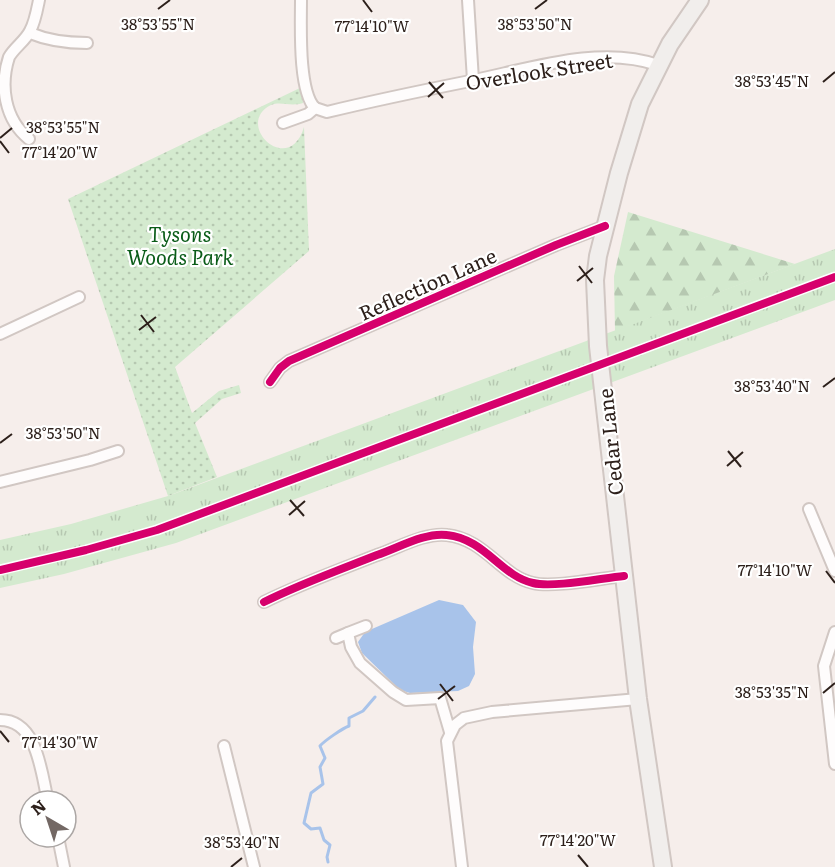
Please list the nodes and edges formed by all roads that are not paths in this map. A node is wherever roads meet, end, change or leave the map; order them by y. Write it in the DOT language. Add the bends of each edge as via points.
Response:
graph roads {
  1 [pos="39,0"];
  2 [pos="301,0"];
  3 [pos="468,0"];
  4 [pos="700,0"];
  5 [pos="30,33"];
  6 [pos="87,43"];
  7 [pos="658,65"];
  8 [pos="0,77"];
  9 [pos="473,80"];
  10 [pos="315,108"];
  11 [pos="283,123"];
  12 [pos="29,139"];
  13 [pos="605,226"];
  14 [pos="79,297"];
  15 [pos="0,334"];
  16 [pos="270,382"];
  17 [pos="118,451"];
  18 [pos="0,482"];
  19 [pos="809,509"];
  20 [pos="835,571"];
  21 [pos="624,576"];
  22 [pos="264,602"];
  23 [pos="366,626"];
  24 [pos="835,632"];
  25 [pos="348,633"];
  26 [pos="336,638"];
  27 [pos="638,699"];
  28 [pos="4,720"];
  29 [pos="453,728"];
  30 [pos="833,731"];
  31 [pos="224,746"];
  32 [pos="835,764"];
  33 [pos="45,789"];
  34 [pos="60,849"];
  35 [pos="64,867"];
  36 [pos="254,867"];
  37 [pos="462,867"];
  38 [pos="663,867"];
  1 -- 5 [label="street"];
  2 -- 10 [label="street" via="302,59 308,97"];
  3 -- 9 [label="street"];
  4 -- 7 [label="main road, Cedar Lane"];
  5 -- 6 [label="street" via="62,43"];
  5 -- 8 [label="street" via="9,57"];
  7 -- 9 [label="street, Overlook Street" via="611,56"];
  7 -- 13 [label="main road, Cedar Lane" via="632,126"];
  8 -- 12 [label="street" via="10,118"];
  9 -- 10 [label="street, Overlook Street" via="327,112"];
  10 -- 11 [label="street"];
  13 -- 16 [label="street, Reflection Lane" via="290,361"];
  13 -- 21 [label="main road, Cedar Lane" via="598,256 595,305"];
  14 -- 15 [label="street"];
  17 -- 18 [label="street"];
  19 -- 20 [label="street"];
  21 -- 22 [label="street" via="533,583 519,577 478,545 445,534 390,551"];
  21 -- 27 [label="main road, Cedar Lane"];
  23 -- 25 [label="street"];
  24 -- 30 [label="street" via="824,666"];
  25 -- 26 [label="street"];
  25 -- 29 [label="street" via="360,663 406,700 440,698"];
  27 -- 29 [label="street" via="492,712 464,718"];
  27 -- 38 [label="main road, Cedar Lane"];
  28 -- 33 [label="street" via="21,725 31,740"];
  29 -- 37 [label="street" via="447,741"];
  30 -- 32 [label="street"];
  31 -- 36 [label="street"];
  34 -- 35 [label="street"];
}
